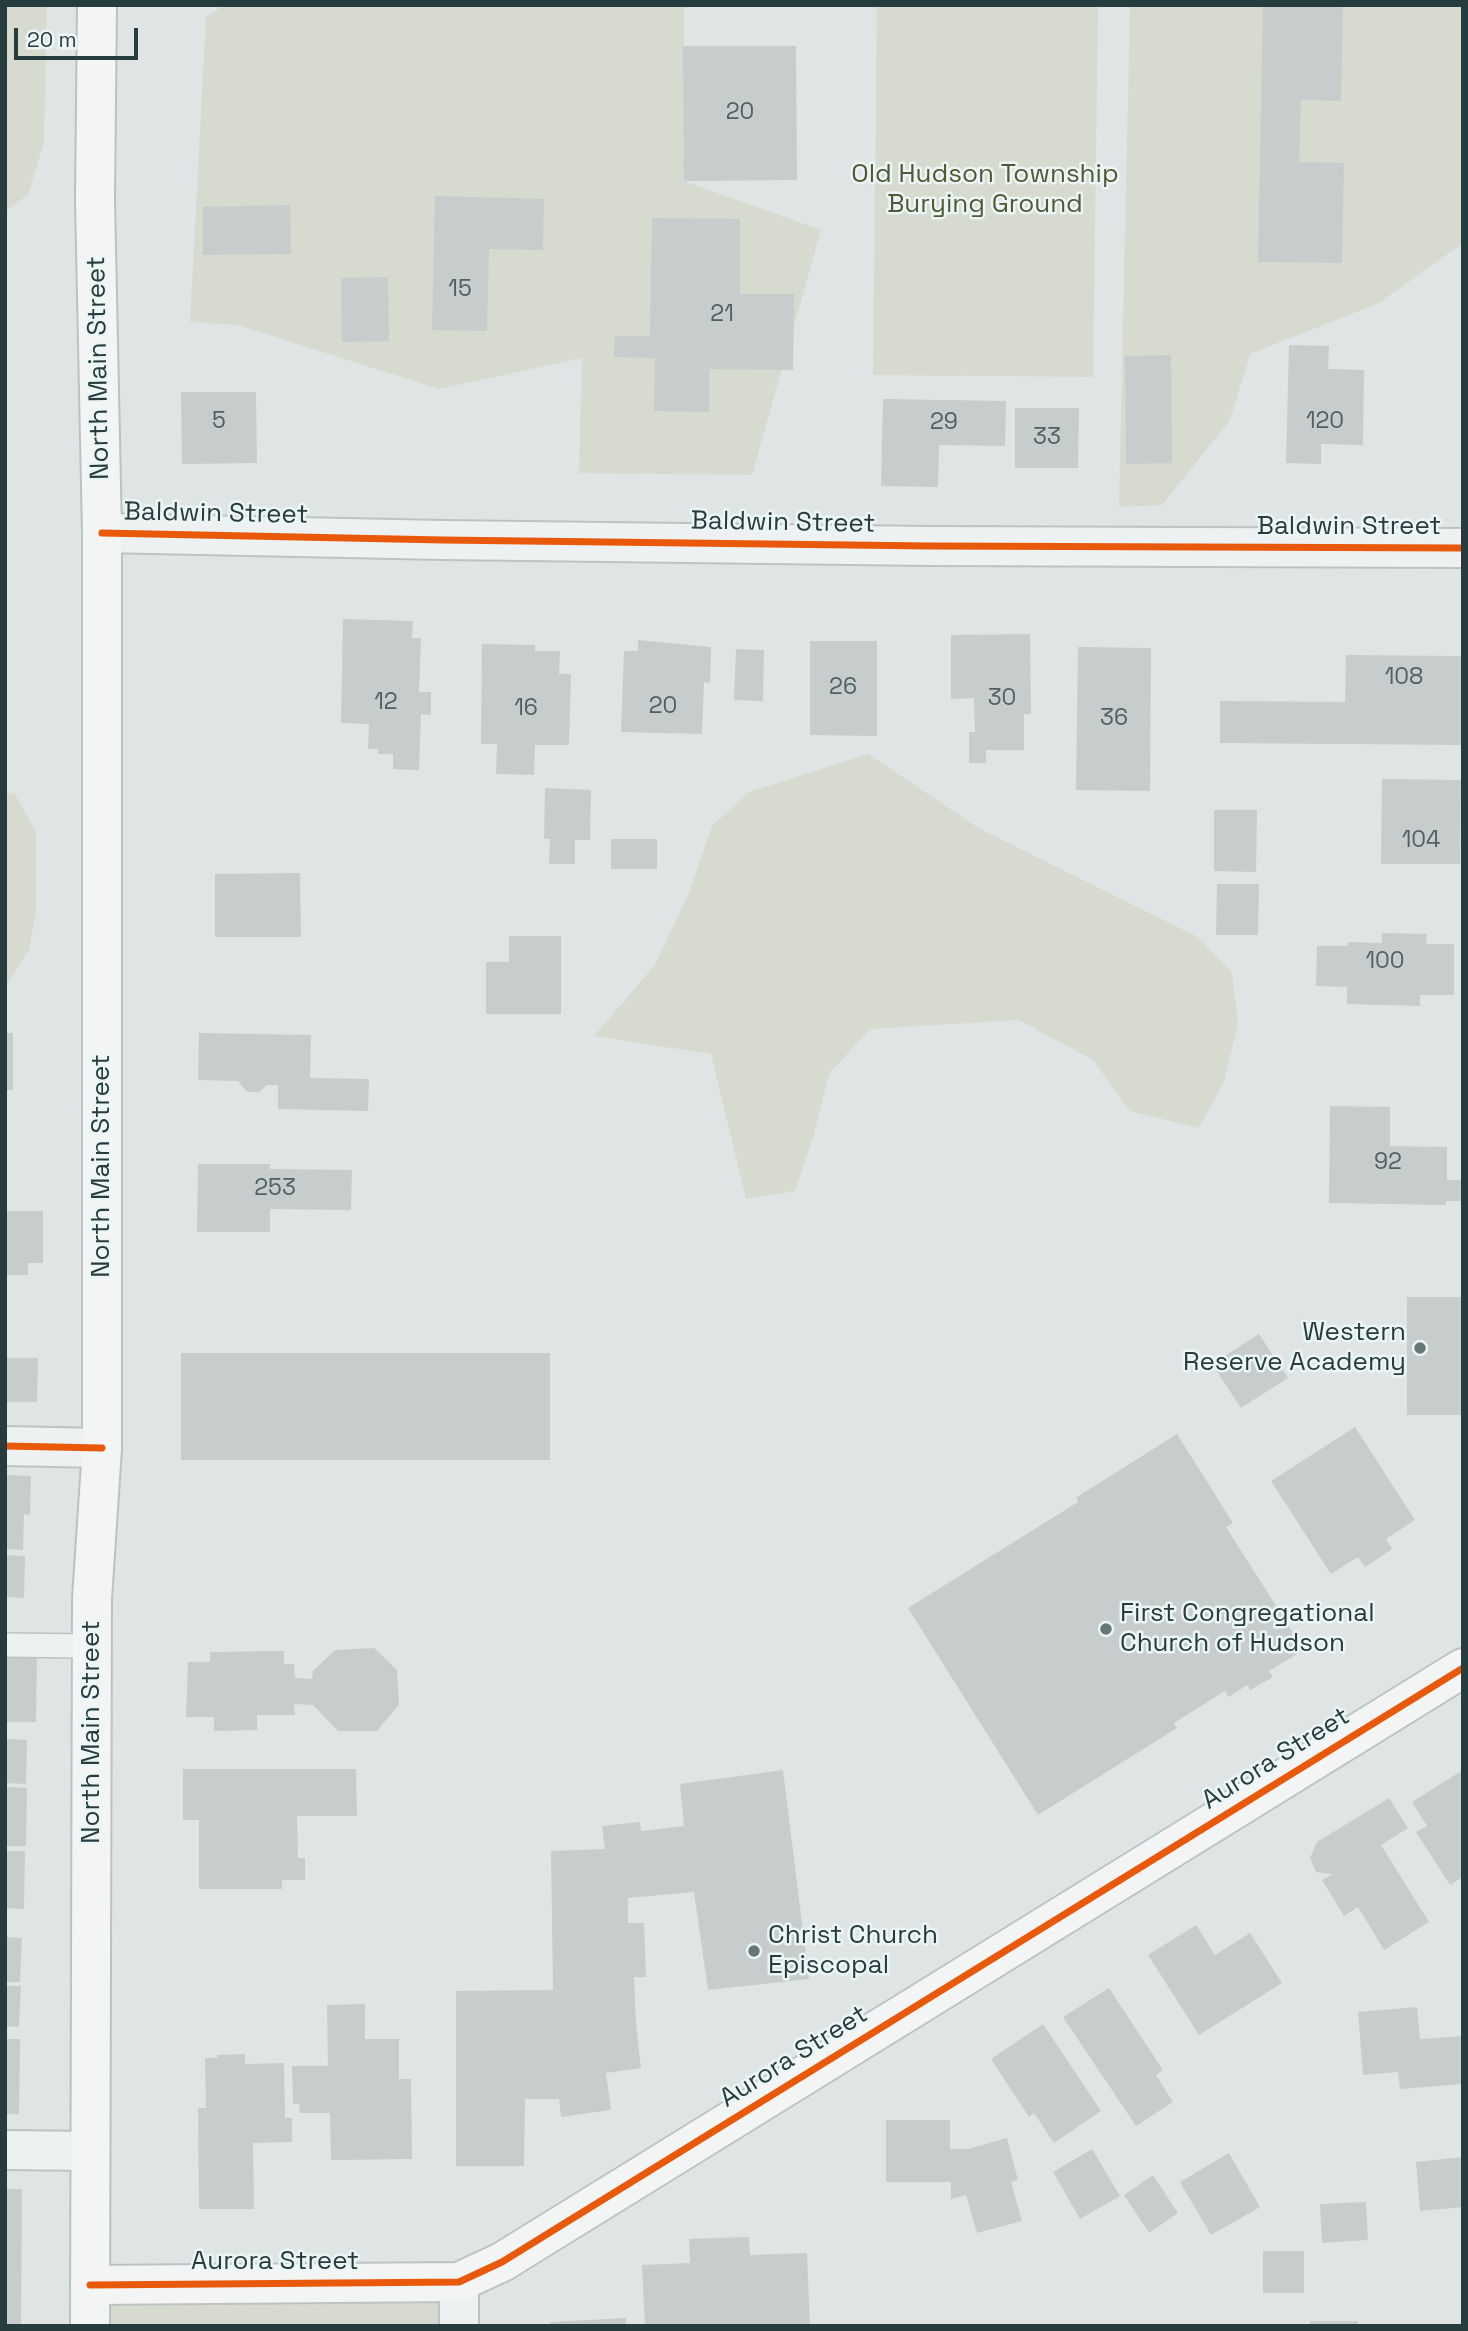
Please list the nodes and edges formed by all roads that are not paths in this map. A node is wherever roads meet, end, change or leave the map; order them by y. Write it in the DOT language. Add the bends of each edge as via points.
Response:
graph roads {
  1 [pos="97,5"];
  2 [pos="102,533"];
  3 [pos="1463,548"];
  4 [pos="5,1446"];
  5 [pos="102,1448"];
  6 [pos="5,1645"];
  7 [pos="92,1646"];
  8 [pos="1463,1668"];
  9 [pos="5,2150"];
  10 [pos="90,2151"];
  11 [pos="459,2282"];
  12 [pos="90,2285"];
  13 [pos="90,2326"];
  14 [pos="459,2326"];
  1 -- 2 [label="main road, North Main Street"];
  2 -- 3 [label="street, Baldwin Street" via="930,546"];
  2 -- 5 [label="main road, North Main Street"];
  4 -- 5 [label="street"];
  5 -- 7 [label="main road, North Main Street"];
  6 -- 7 [label="lane"];
  7 -- 10 [label="main road, North Main Street"];
  8 -- 11 [label="main road, Aurora Street" via="502,2262"];
  9 -- 10 [label="street"];
  10 -- 12 [label="main road, North Main Street"];
  11 -- 12 [label="main road, Aurora Street"];
  11 -- 14 [label="street"];
  12 -- 13 [label="main road, North Main Street"];
}
